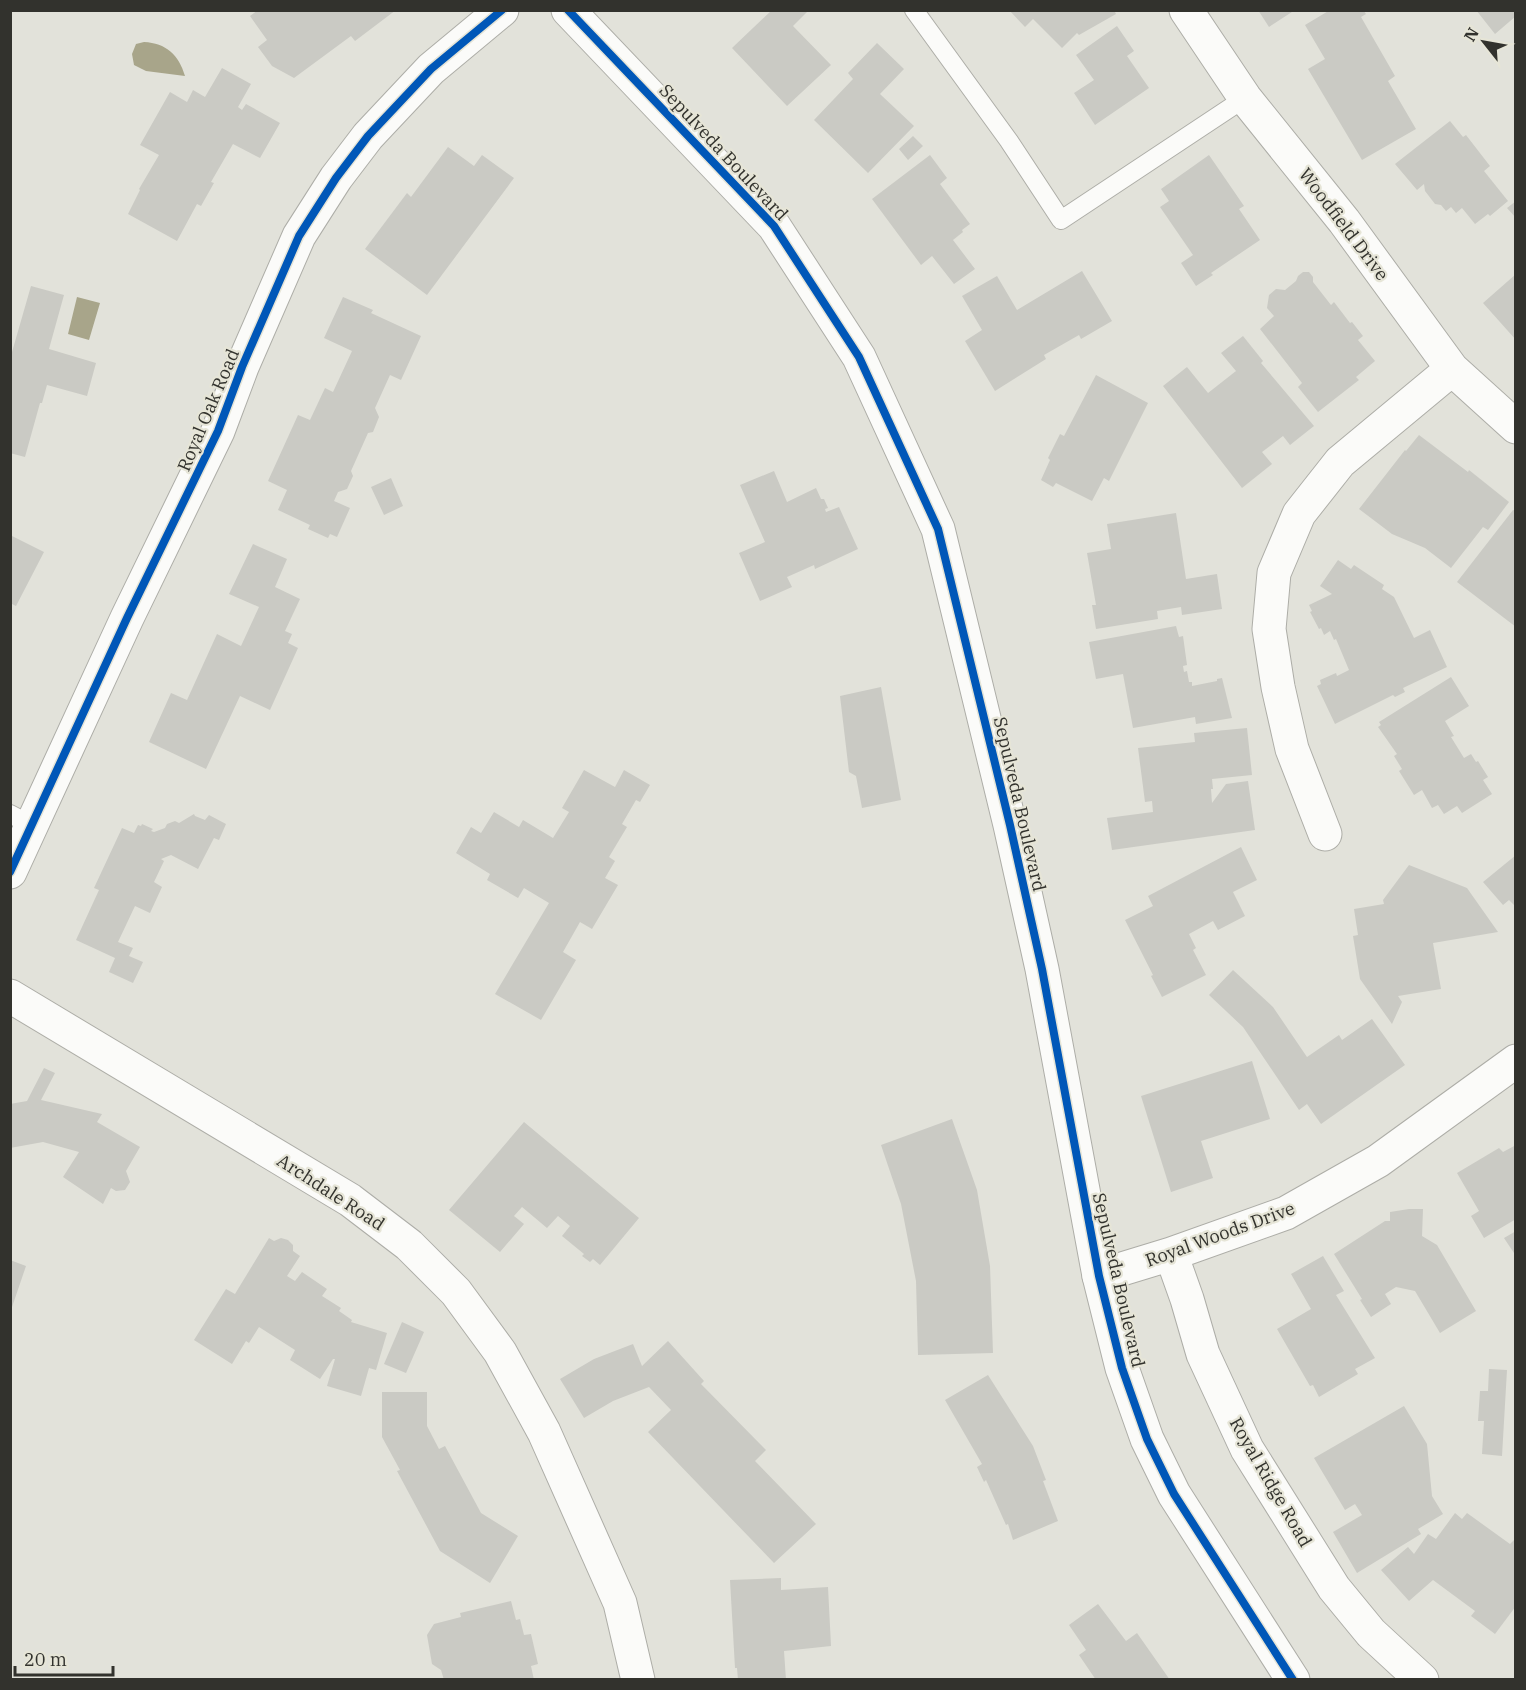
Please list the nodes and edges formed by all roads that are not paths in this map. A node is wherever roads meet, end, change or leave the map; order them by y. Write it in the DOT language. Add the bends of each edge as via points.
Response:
graph roads {
  1 [pos="502,10"];
  2 [pos="568,10"];
  3 [pos="914,10"];
  4 [pos="1186,10"];
  5 [pos="1245,98"];
  6 [pos="1452,369"];
  7 [pos="1515,427"];
  8 [pos="21,819"];
  9 [pos="1325,834"];
  10 [pos="10,872"];
  11 [pos="10,996"];
  12 [pos="1515,1061"];
  13 [pos="1171,1254"];
  14 [pos="1099,1276"];
  15 [pos="638,1680"];
  16 [pos="1293,1680"];
  17 [pos="1422,1680"];
  1 -- 8 [label="street, Royal Oak Road" via="431,69 368,136 299,236 218,431 128,618"];
  2 -- 14 [label="street, Sepulveda Boulevard" via="774,226 859,357 938,530 1042,969"];
  3 -- 5 [label="lane" via="1061,220"];
  4 -- 5 [label="street, Woodfield Drive"];
  5 -- 6 [label="street, Woodfield Drive" via="1344,221"];
  6 -- 7 [label="street, Woodfield Drive"];
  6 -- 9 [label="street" via="1340,462 1299,514 1274,573 1269,629 1278,687 1292,749"];
  8 -- 10 [label="street, Royal Oak Road"];
  11 -- 15 [label="street, Archdale Road" via="350,1200 409,1245 456,1292 500,1352 544,1431 620,1603"];
  12 -- 13 [label="street, Royal Woods Drive" via="1378,1161 1286,1214"];
  13 -- 14 [label="street, Royal Woods Drive"];
  13 -- 17 [label="street, Royal Ridge Road" via="1203,1354 1247,1449 1334,1588 1371,1633"];
  14 -- 16 [label="street, Sepulveda Boulevard" via="1122,1368 1147,1439 1174,1494"];
}
